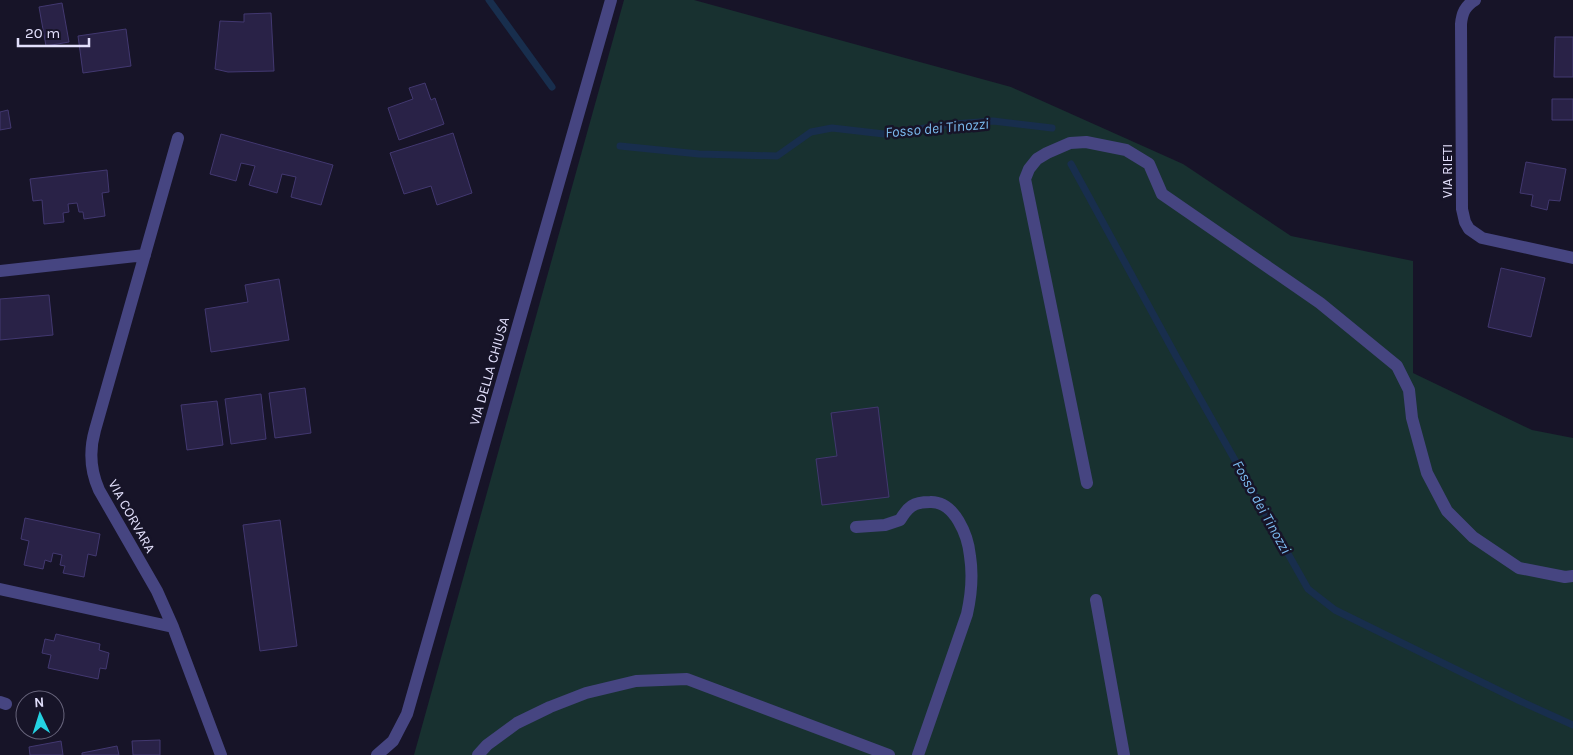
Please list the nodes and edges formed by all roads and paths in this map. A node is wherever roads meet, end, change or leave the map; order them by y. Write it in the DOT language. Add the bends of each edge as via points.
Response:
graph roads {
  1 [pos="611,0"];
  2 [pos="1471,2"];
  3 [pos="178,138"];
  4 [pos="145,254"];
  5 [pos="1573,258"];
  6 [pos="0,271"];
  7 [pos="1087,483"];
  8 [pos="856,528"];
  9 [pos="1573,576"];
  10 [pos="0,589"];
  11 [pos="1096,600"];
  12 [pos="172,627"];
  13 [pos="221,755"];
  14 [pos="377,755"];
  15 [pos="478,755"];
  16 [pos="889,755"];
  17 [pos="918,755"];
  18 [pos="1124,755"];
  1 -- 14 [label="street, VIA DELLA CHIUSA" via="407,714 389,746"];
  2 -- 5 [label="street, VIA RIETI" via="1464,10 1461,24 1462,209 1465,222 1482,238"];
  3 -- 4 [label="street, VIA CORVARA"];
  4 -- 6 [label="street"];
  4 -- 12 [label="street, VIA CORVARA" via="92,438 91,461 99,490 157,591"];
  7 -- 9 [label="street" via="1025,180 1037,159 1070,143 1086,142 1126,150 1149,164 1162,194 1320,303 1396,366 1409,390 1412,418 1427,473 1447,511 1474,537 1519,568"];
  8 -- 17 [label="street" via="885,525 900,520 907,509 919,502 934,502 946,506 958,520 970,556 967,614"];
  10 -- 12 [label="street"];
  11 -- 18 [label="street"];
  12 -- 13 [label="street, VIA CORVARA"];
  15 -- 16 [label="street" via="517,723 586,693 636,681 687,679"];
}
